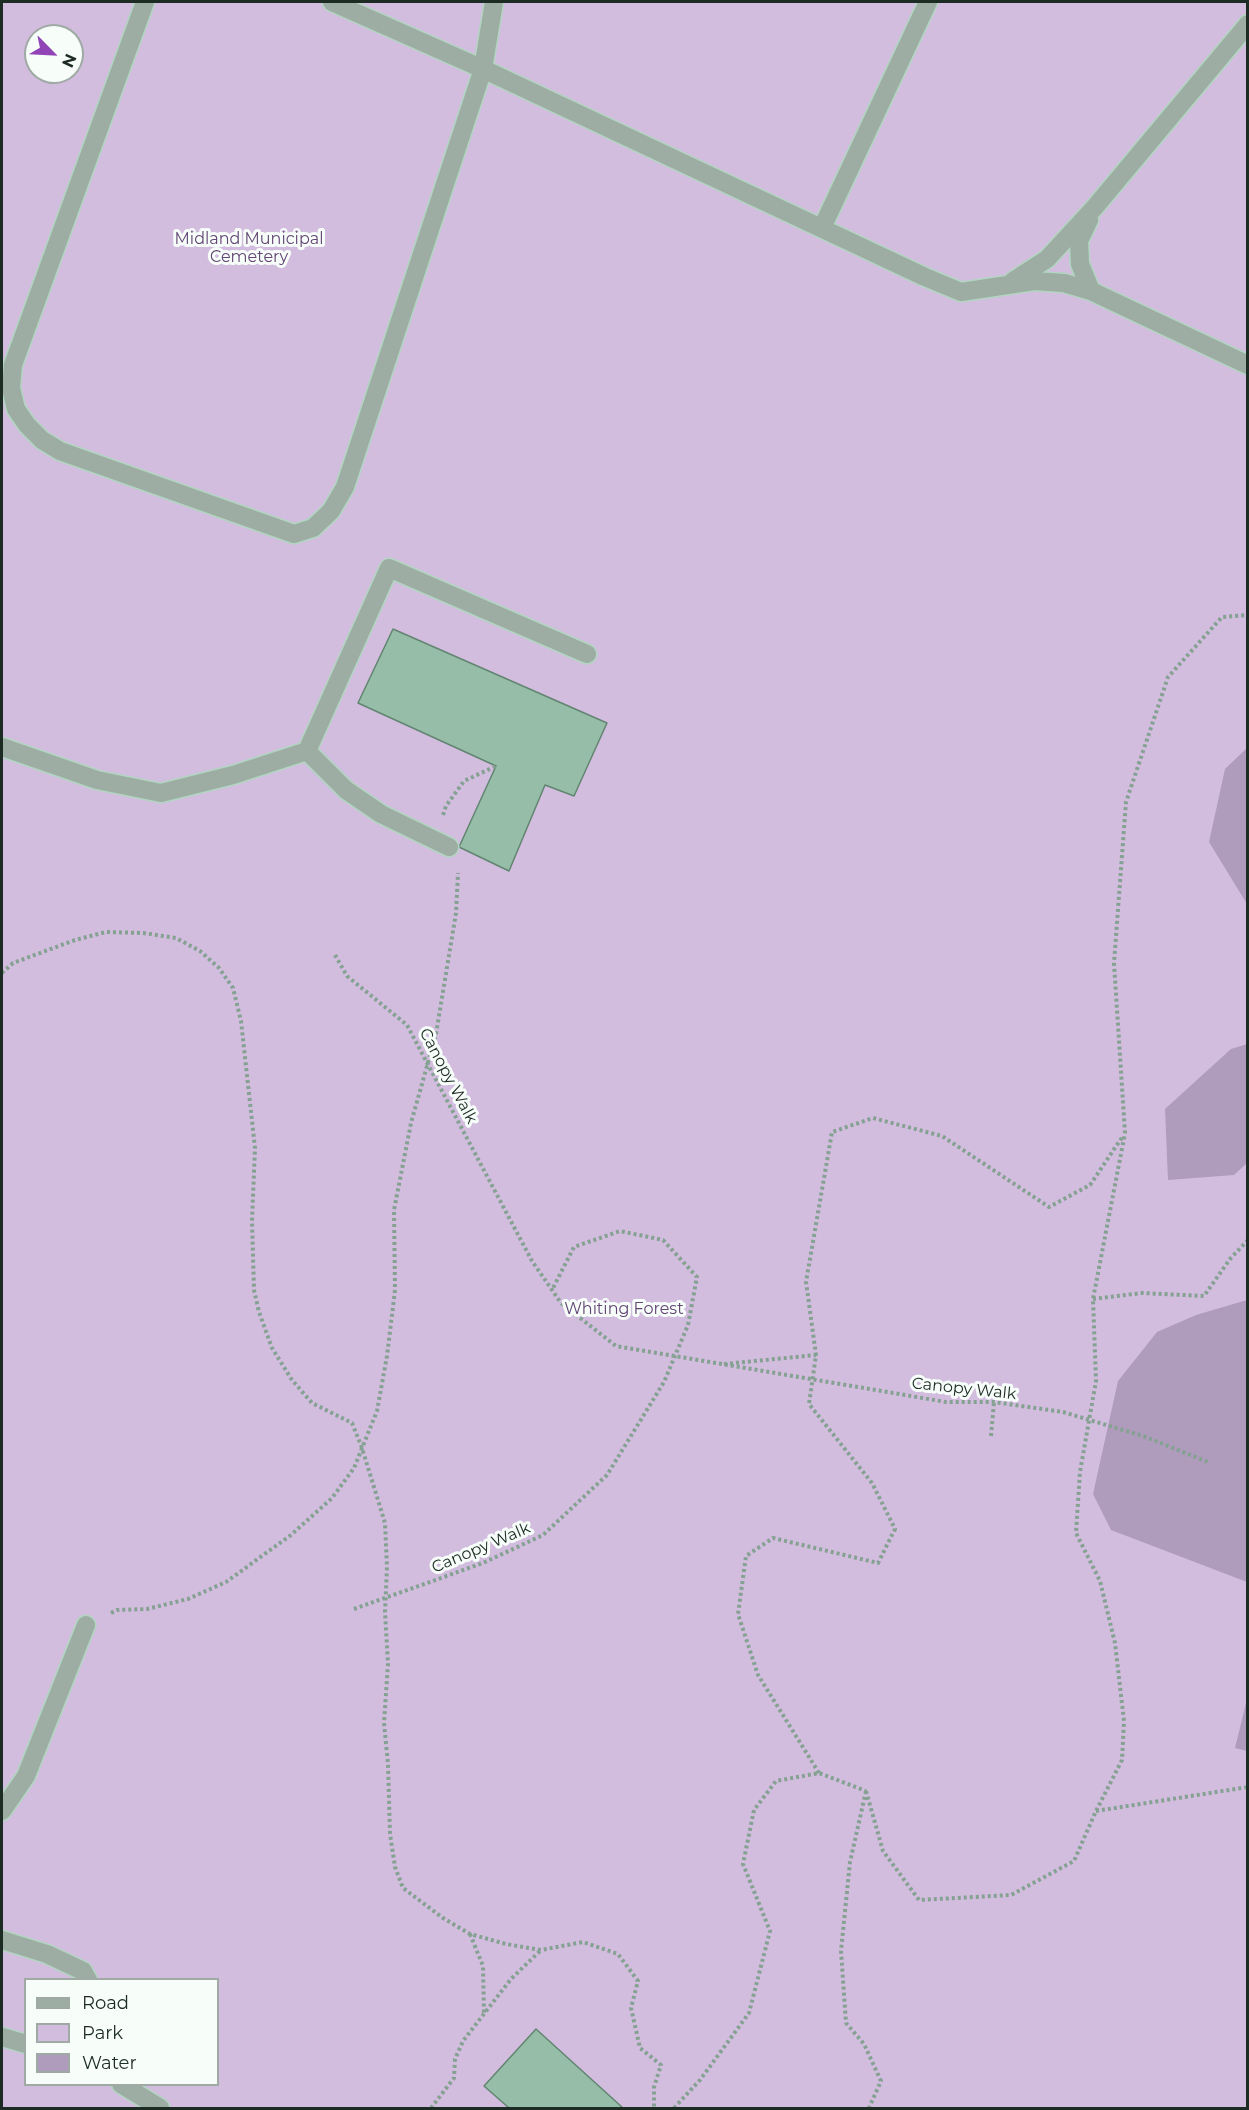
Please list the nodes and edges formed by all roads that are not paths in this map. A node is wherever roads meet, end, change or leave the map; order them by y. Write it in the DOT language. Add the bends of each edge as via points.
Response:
graph roads {
  1 [pos="145,2"];
  2 [pos="332,2"];
  3 [pos="494,2"];
  4 [pos="928,2"];
  5 [pos="1248,24"];
  6 [pos="483,69"];
  7 [pos="1095,207"];
  8 [pos="822,228"];
  9 [pos="1006,285"];
  10 [pos="1091,291"];
  11 [pos="1248,365"];
  12 [pos="587,654"];
  13 [pos="2,747"];
  14 [pos="307,752"];
  15 [pos="449,847"];
  16 [pos="86,1625"];
  17 [pos="2,1811"];
  18 [pos="2,1940"];
  19 [pos="87,1978"];
  20 [pos="2,2037"];
  21 [pos="24,2043"];
  22 [pos="123,2086"];
  23 [pos="160,2109"];
  1 -- 6 [label="lane" via="12,365 11,388 16,409 42,440 60,451 294,534 313,528 331,511 345,487"];
  2 -- 6 [label="lane"];
  3 -- 6 [label="lane"];
  4 -- 8 [label="lane"];
  5 -- 7 [label="lane"];
  6 -- 8 [label="lane"];
  7 -- 9 [label="lane" via="1047,259"];
  7 -- 10 [label="lane" via="1079,241 1080,264"];
  8 -- 9 [label="lane" via="961,291"];
  9 -- 10 [label="lane" via="1034,281 1064,283"];
  10 -- 11 [label="lane"];
  12 -- 14 [label="lane" via="389,568"];
  13 -- 14 [label="lane" via="97,780 161,793"];
  14 -- 15 [label="lane" via="346,790 381,814"];
  16 -- 17 [label="lane" via="26,1776"];
  18 -- 19 [label="lane" via="47,1954 83,1971"];
  20 -- 21 [label="lane"];
  22 -- 23 [label="lane"];
}
